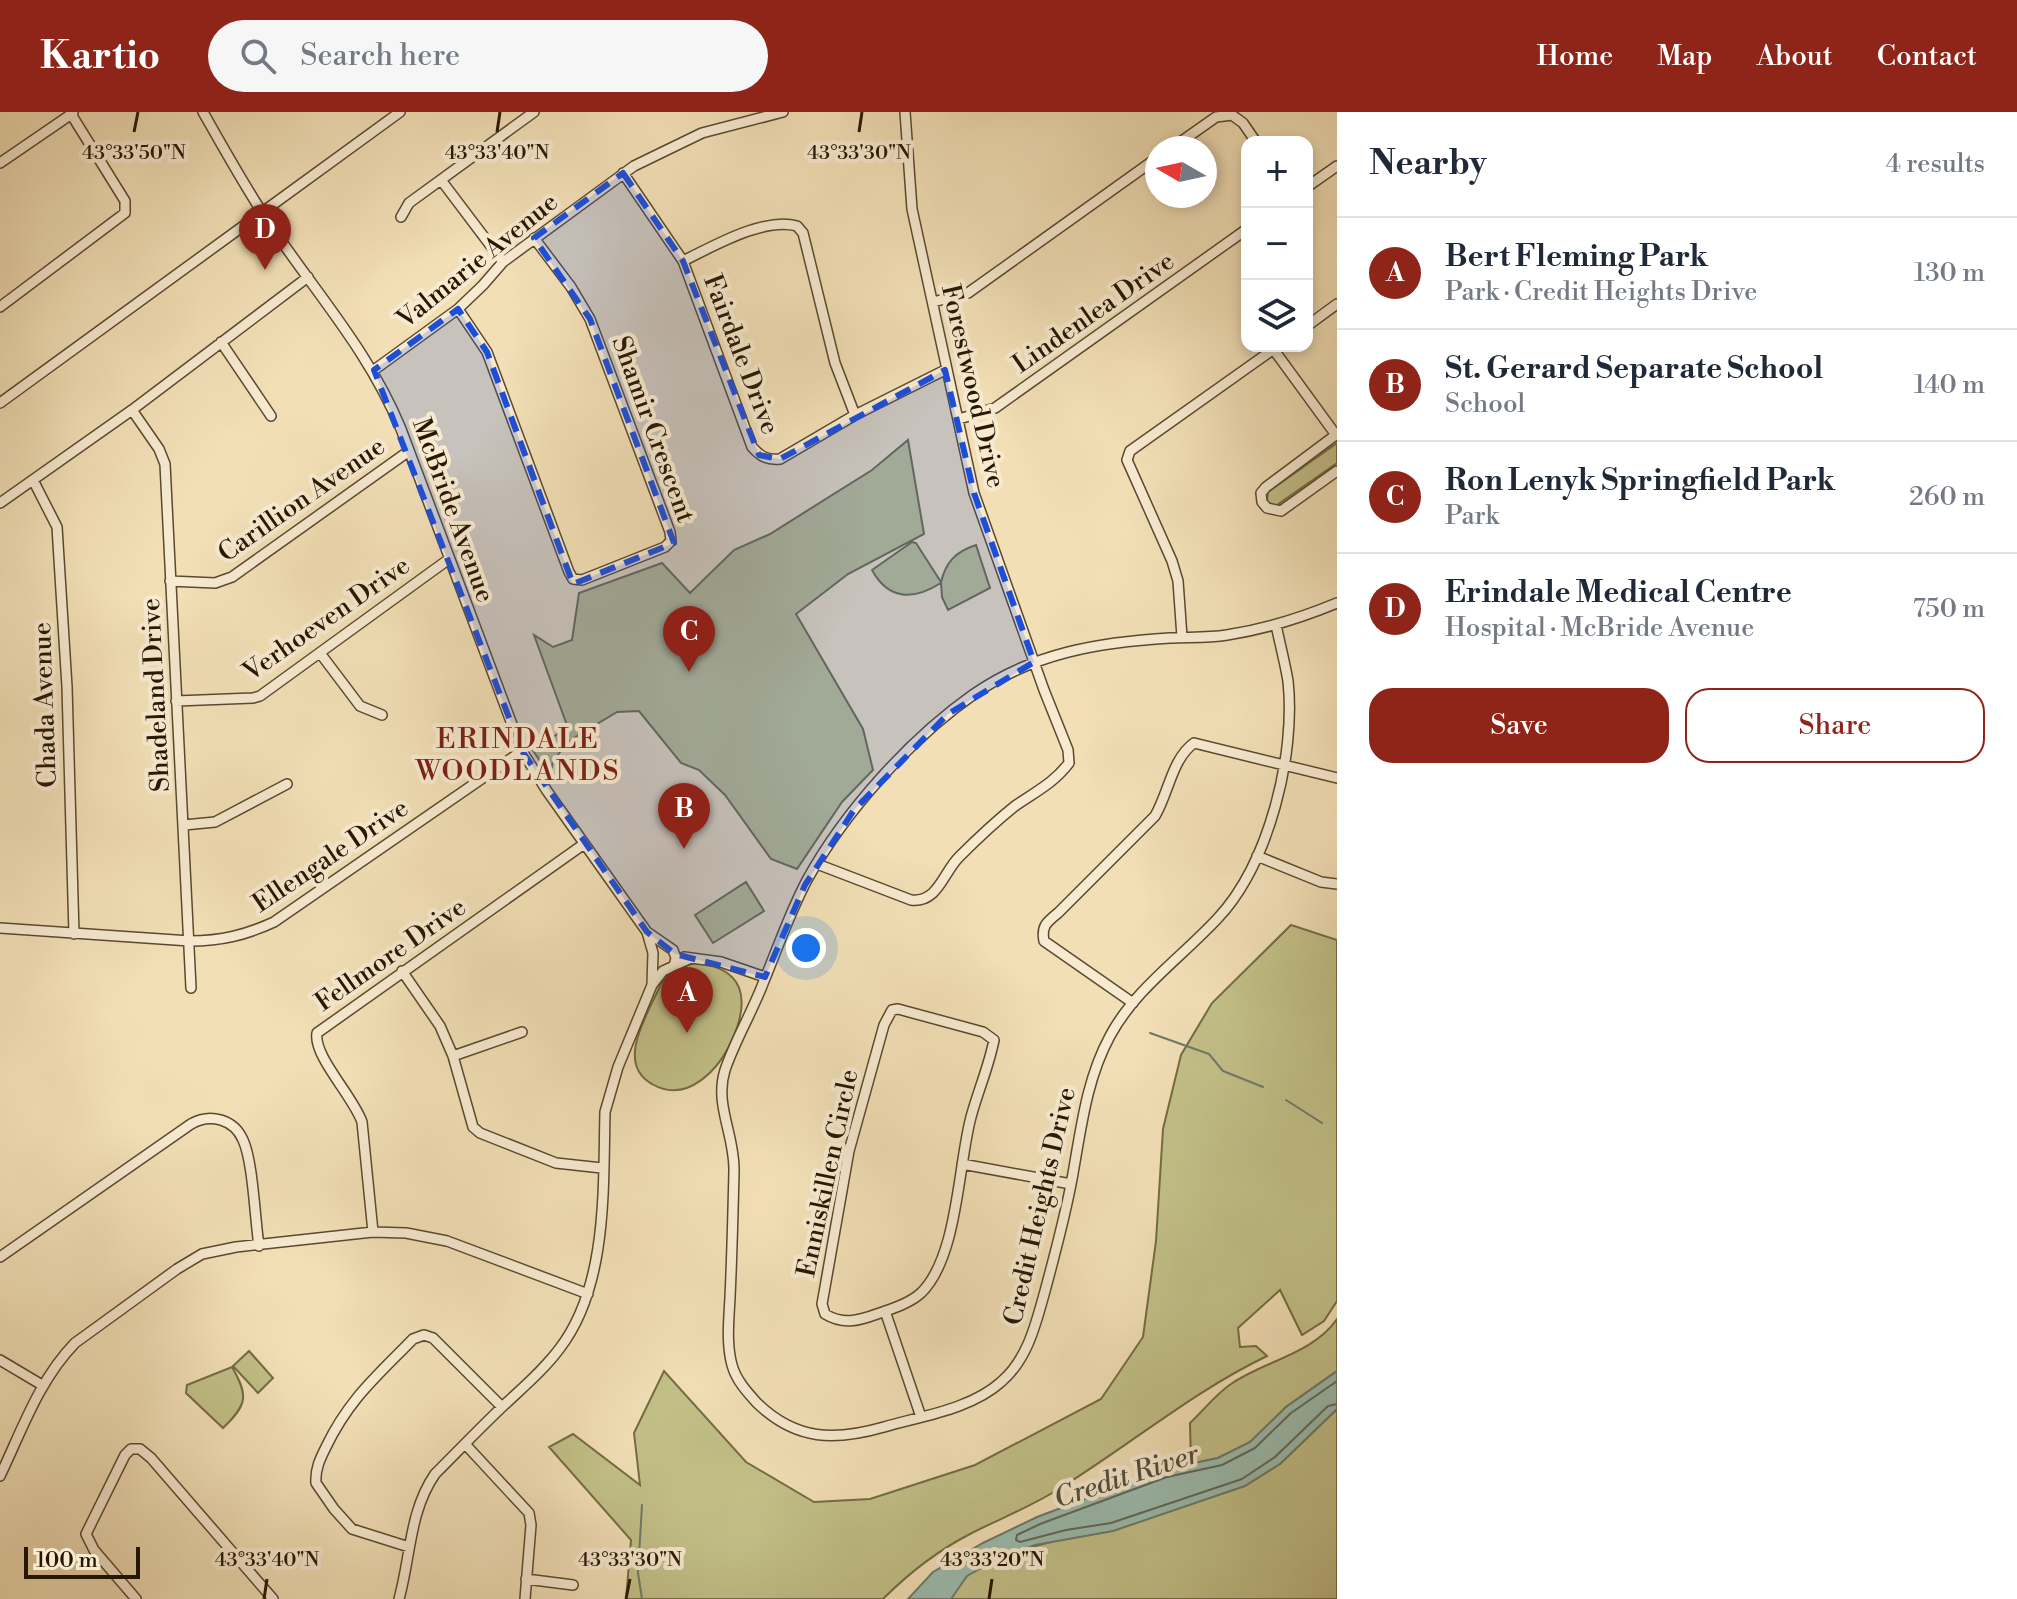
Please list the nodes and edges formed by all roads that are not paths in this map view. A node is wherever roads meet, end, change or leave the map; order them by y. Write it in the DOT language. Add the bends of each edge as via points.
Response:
graph roads {
  1 [pos="203,112"];
  2 [pos="400,112"];
  3 [pos="534,112"];
  4 [pos="783,112"];
  5 [pos="905,112"];
  6 [pos="73,113"];
  7 [pos="752,116"];
  8 [pos="1189,136"];
  9 [pos="1252,136"];
  10 [pos="0,163"];
  11 [pos="1337,166"];
  12 [pos="1145,167"];
  13 [pos="623,173"];
  14 [pos="441,180"];
  15 [pos="1313,183"];
  16 [pos="262,212"];
  17 [pos="401,217"];
  18 [pos="1241,233"];
  19 [pos="534,238"];
  20 [pos="683,261"];
  21 [pos="503,262"];
  22 [pos="308,277"];
  23 [pos="933,302"];
  24 [pos="1337,304"];
  25 [pos="0,307"];
  26 [pos="458,309"];
  27 [pos="1313,322"];
  28 [pos="221,342"];
  29 [pos="1270,352"];
  30 [pos="1279,352"];
  31 [pos="374,370"];
  32 [pos="945,370"];
  33 [pos="0,403"];
  34 [pos="132,410"];
  35 [pos="855,415"];
  36 [pos="271,416"];
  37 [pos="959,419"];
  38 [pos="1337,434"];
  39 [pos="409,451"];
  40 [pos="1337,471"];
  41 [pos="33,480"];
  42 [pos="0,503"];
  43 [pos="449,559"];
  44 [pos="170,581"];
  45 [pos="1337,603"];
  46 [pos="1276,625"];
  47 [pos="1182,637"];
  48 [pos="320,653"];
  49 [pos="1034,662"];
  50 [pos="176,701"];
  51 [pos="382,715"];
  52 [pos="522,751"];
  53 [pos="1284,766"];
  54 [pos="1337,778"];
  55 [pos="287,784"];
  56 [pos="184,825"];
  57 [pos="584,844"];
  58 [pos="1257,856"];
  59 [pos="817,864"];
  60 [pos="1337,884"];
  61 [pos="0,928"];
  62 [pos="647,932"];
  63 [pos="74,934"];
  64 [pos="190,941"];
  65 [pos="666,946"];
  66 [pos="653,953"];
  67 [pos="675,954"];
  68 [pos="689,959"];
  69 [pos="653,965"];
  70 [pos="674,966"];
  71 [pos="402,971"];
  72 [pos="663,971"];
  73 [pos="765,977"];
  74 [pos="652,985"];
  75 [pos="191,988"];
  76 [pos="1133,1003"];
  77 [pos="522,1032"];
  78 [pos="453,1056"];
  79 [pos="962,1164"];
  80 [pos="602,1168"];
  81 [pos="1071,1184"];
  82 [pos="373,1232"];
  83 [pos="259,1246"];
  84 [pos="0,1257"];
  85 [pos="588,1294"];
  86 [pos="885,1311"];
  87 [pos="0,1360"];
  88 [pos="42,1385"];
  89 [pos="502,1407"];
  90 [pos="921,1417"];
  91 [pos="465,1444"];
  92 [pos="0,1476"];
  93 [pos="409,1547"];
  94 [pos="526,1579"];
  95 [pos="573,1585"];
  96 [pos="267,1597"];
  97 [pos="136,1599"];
  98 [pos="399,1599"];
  99 [pos="525,1599"];
  1 -- 16 [label="street, McBride Avenue"];
  2 -- 16 [label="street"];
  3 -- 14 [label="street"];
  4 -- 7 [label="street, Valmarie Avenue"];
  5 -- 23 [label="street, Forestwood Drive" via="912,209"];
  6 -- 10 [label="street"];
  6 -- 25 [label="street" via="125,201 125,213"];
  7 -- 13 [label="street, Valmarie Avenue" via="702,133"];
  8 -- 9 [label="street" via="1216,117 1232,115"];
  11 -- 15 [label="street"];
  12 -- 23 [label="street" via="968,293"];
  13 -- 19 [label="street, Valmarie Avenue"];
  13 -- 20 [label="street, Fairdale Drive"];
  14 -- 17 [label="street" via="409,203"];
  14 -- 21 [label="street"];
  16 -- 22 [label="street, McBride Avenue"];
  16 -- 33 [label="street"];
  18 -- 37 [label="street, Lindenlea Drive" via="995,408"];
  19 -- 21 [label="street, Valmarie Avenue"];
  19 -- 26 [label="street, Shamir Crescent" via="590,319 670,532 665,547 573,579 487,352"];
  20 -- 35 [label="street, Fairdale Drive" via="759,455 780,459"];
  20 -- 35 [label="street" via="778,223 797,226 840,383"];
  21 -- 26 [label="street, Valmarie Avenue"];
  22 -- 28 [label="street"];
  22 -- 31 [label="street, McBride Avenue"];
  23 -- 32 [label="street, Forestwood Drive"];
  24 -- 27 [label="street"];
  26 -- 31 [label="street, Valmarie Avenue"];
  28 -- 34 [label="street"];
  28 -- 36 [label="street"];
  29 -- 47 [label="street" via="1130,451 1127,460 1172,561"];
  30 -- 38 [label="street"];
  31 -- 39 [label="street, McBride Avenue"];
  32 -- 35 [label="street, Fairdale Drive"];
  32 -- 37 [label="street, Forestwood Drive"];
  34 -- 41 [label="street"];
  34 -- 44 [label="street, Shadeland Drive" via="165,464"];
  37 -- 49 [label="street, Forestwood Drive" via="974,493"];
  38 -- 40 [label="street" via="1266,487 1262,502 1281,511"];
  39 -- 43 [label="street, McBride Avenue"];
  39 -- 44 [label="street, Carillion Avenue" via="232,577 215,583"];
  41 -- 42 [label="street"];
  41 -- 63 [label="street, Chada Avenue" via="57,527"];
  43 -- 48 [label="street, Verhoeven Drive"];
  43 -- 52 [label="street, McBride Avenue"];
  44 -- 50 [label="street, Shadeland Drive"];
  45 -- 46 [label="street, Credit Heights Drive"];
  46 -- 47 [label="street, Credit Heights Drive" via="1222,636"];
  46 -- 53 [label="street, Credit Heights Drive" via="1288,684"];
  47 -- 49 [label="street, Credit Heights Drive" via="1091,645"];
  48 -- 50 [label="street, Verhoeven Drive" via="253,698"];
  48 -- 51 [label="street" via="360,706"];
  49 -- 59 [label="street, Credit Heights Drive" via="983,688 930,730 854,810"];
  49 -- 59 [label="street, Forestwood Drive" via="1069,763 1057,779 983,832 953,863 933,895 911,900"];
  50 -- 56 [label="street, Shadeland Drive"];
  52 -- 57 [label="street, McBride Avenue"];
  52 -- 64 [label="street, Ellengale Drive" via="274,922 220,941"];
  53 -- 54 [label="street"];
  53 -- 58 [label="street, Credit Heights Drive"];
  53 -- 76 [label="street" via="1194,743 1181,752 1155,816 1045,923 1044,941"];
  55 -- 56 [label="street" via="215,822"];
  56 -- 64 [label="street, Shadeland Drive"];
  57 -- 62 [label="street, McBride Avenue"];
  57 -- 71 [label="street, Fellmore Drive"];
  58 -- 60 [label="street"];
  58 -- 76 [label="street, Credit Heights Drive" via="1223,913"];
  59 -- 73 [label="street, Credit Heights Drive"];
  61 -- 63 [label="street, Ellengale Drive"];
  62 -- 65 [label="street, McBride Avenue"];
  62 -- 66 [label="street, McBride Avenue"];
  63 -- 64 [label="street, Ellengale Drive"];
  64 -- 75 [label="street, Shadeland Drive"];
  65 -- 66 [label="street"];
  65 -- 67 [label="street"];
  66 -- 69 [label="street"];
  67 -- 68 [label="street"];
  67 -- 70 [label="street"];
  68 -- 70 [label="street"];
  68 -- 73 [label="street" via="721,962"];
  69 -- 72 [label="street"];
  69 -- 74 [label="street"];
  70 -- 72 [label="street"];
  71 -- 78 [label="street" via="440,1026"];
  71 -- 82 [label="street, Fellmore Drive" via="327,1024 316,1041 362,1122"];
  72 -- 74 [label="street"];
  73 -- 90 [label="street, Credit Heights Drive" via="727,1064 720,1094 735,1156 728,1336 733,1368 763,1409 786,1426 815,1436 857,1435"];
  74 -- 80 [label="street" via="609,1090"];
  76 -- 81 [label="street, Credit Heights Drive" via="1112,1032 1093,1075"];
  77 -- 78 [label="street"];
  78 -- 80 [label="street" via="473,1127 480,1133 556,1163"];
  79 -- 81 [label="street"];
  79 -- 86 [label="street, Enniskillen Circle" via="937,1271 919,1295"];
  79 -- 86 [label="street, Enniskillen Circle" via="994,1040 983,1032 892,1010 849,1151 822,1304 825,1314 844,1322"];
  80 -- 85 [label="street" via="598,1248"];
  81 -- 90 [label="street, Credit Heights Drive" via="1033,1334 1017,1363 985,1394"];
  82 -- 83 [label="street"];
  82 -- 85 [label="street" via="447,1241"];
  83 -- 84 [label="street" via="244,1142 230,1124 205,1118"];
  83 -- 88 [label="street" via="202,1254 177,1269 75,1343"];
  85 -- 89 [label="street" via="562,1347"];
  86 -- 90 [label="street"];
  87 -- 88 [label="street"];
  88 -- 92 [label="street"];
  89 -- 91 [label="street"];
  89 -- 93 [label="street" via="424,1335 413,1339 344,1413 319,1461 316,1483 352,1529"];
  91 -- 93 [label="street" via="428,1486"];
  91 -- 94 [label="street" via="529,1513"];
  93 -- 98 [label="street"];
  94 -- 95 [label="street"];
  94 -- 99 [label="street"];
  96 -- 97 [label="street" via="151,1458 131,1449 86,1534"];
}
